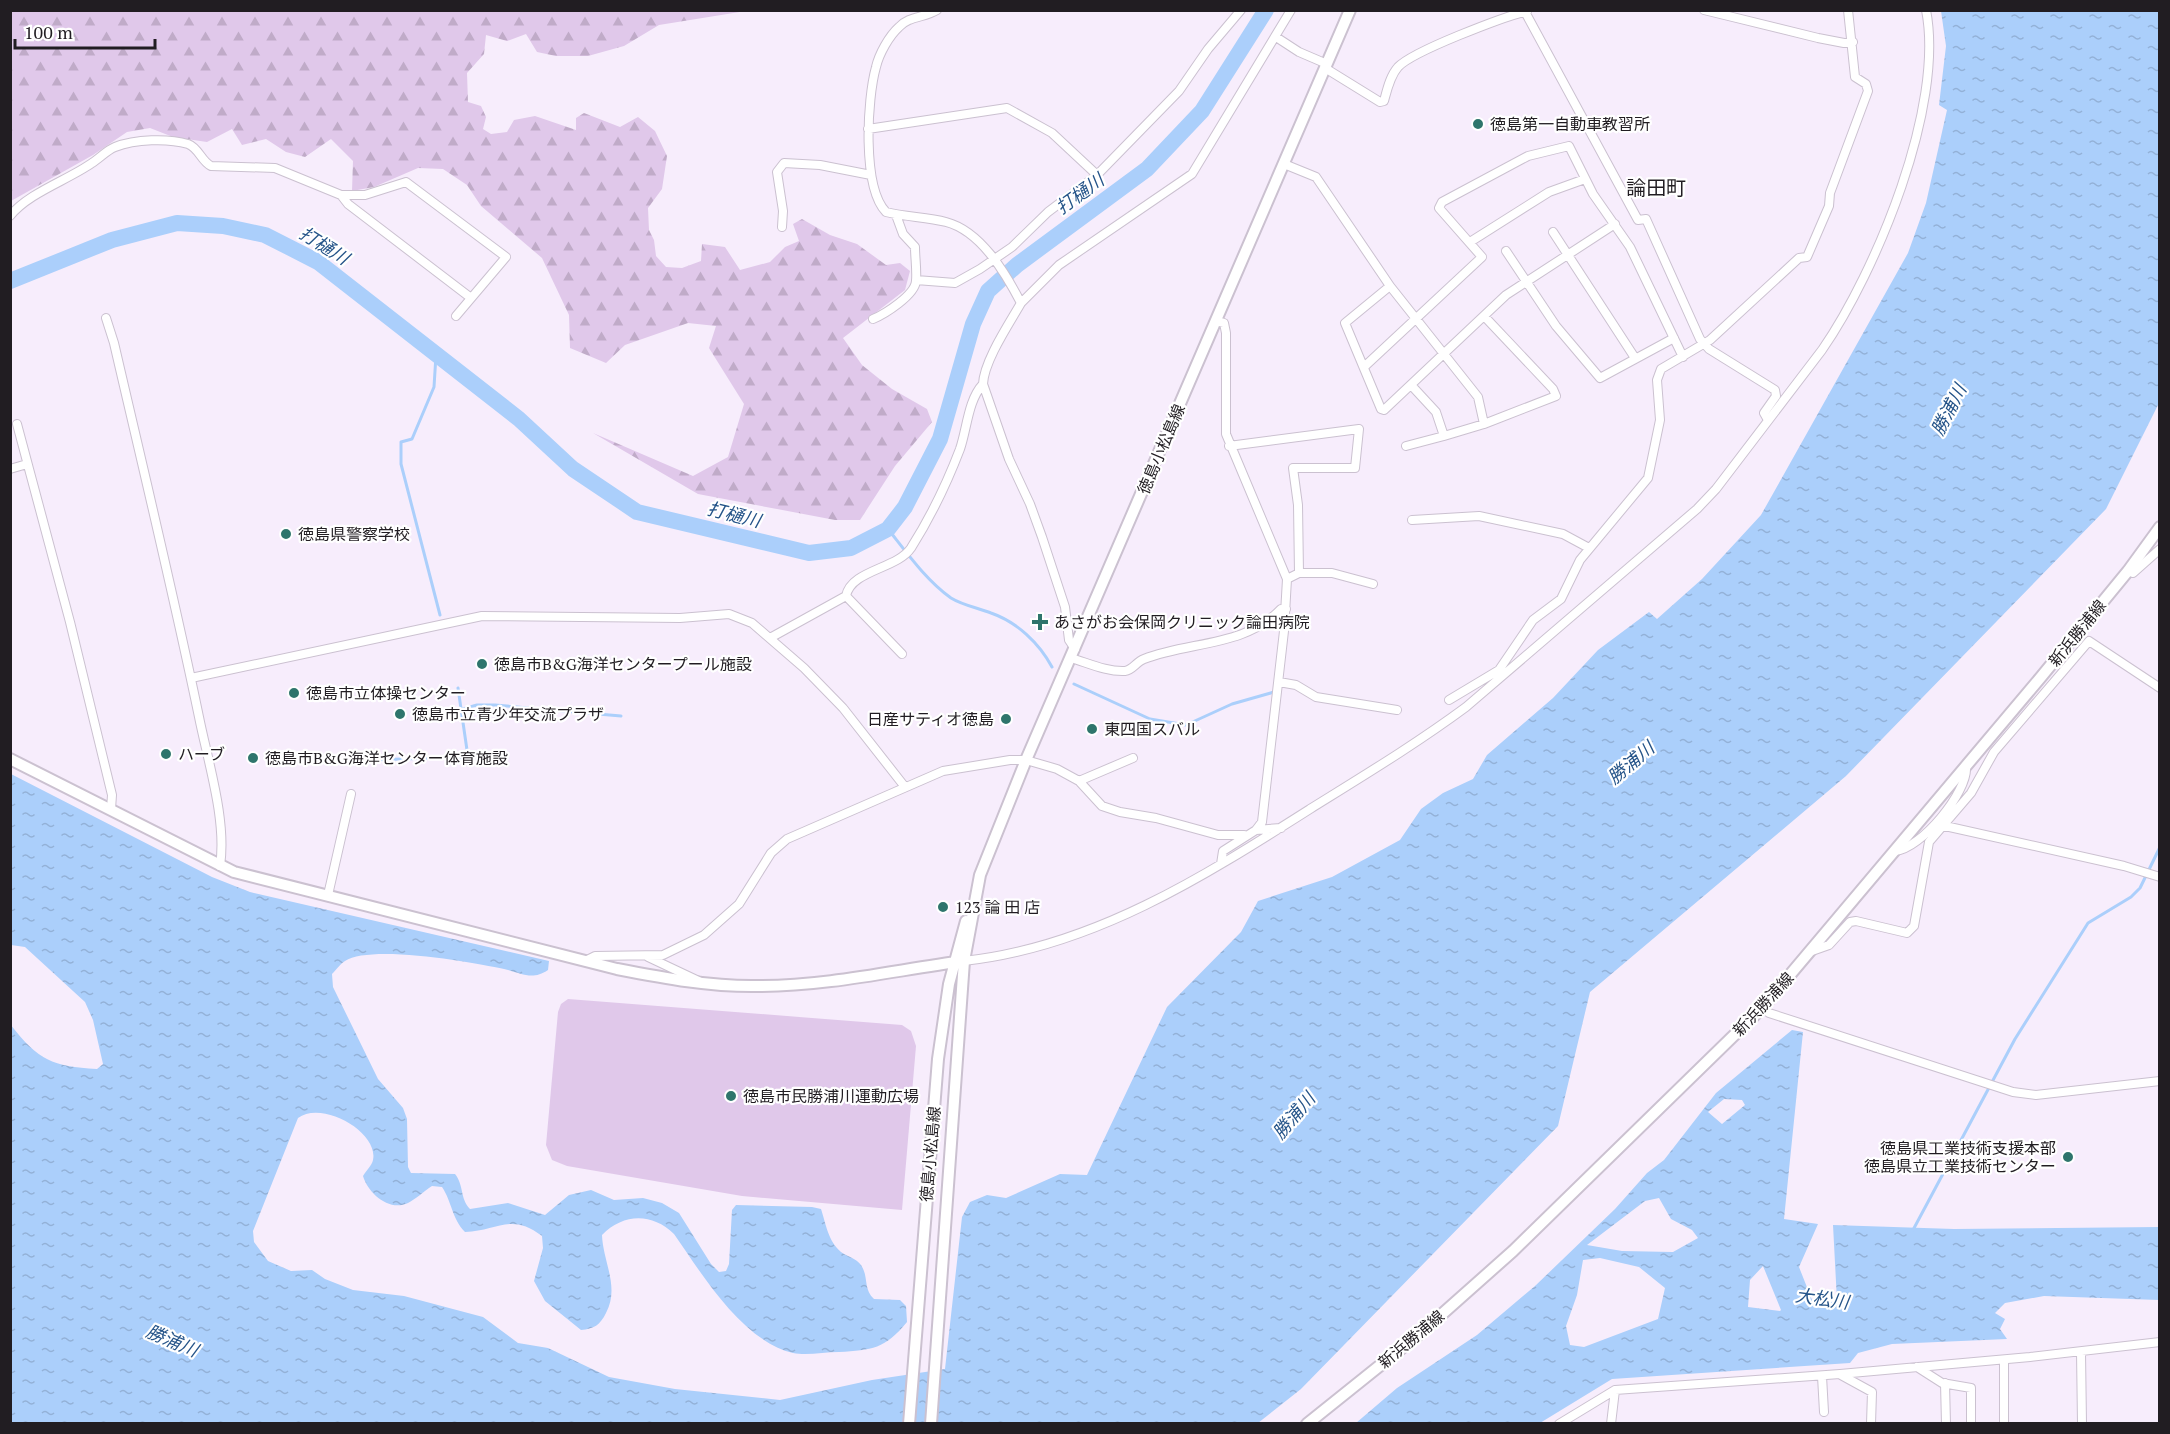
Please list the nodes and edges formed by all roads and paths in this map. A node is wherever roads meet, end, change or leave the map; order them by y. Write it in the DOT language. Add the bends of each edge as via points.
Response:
graph roads {
  1 [pos="937,10"];
  2 [pos="1241,10"];
  3 [pos="1291,10"];
  4 [pos="1350,10"];
  5 [pos="1704,10"];
  6 [pos="1743,10"];
  7 [pos="1848,10"];
  8 [pos="1926,10"];
  9 [pos="1526,11"];
  10 [pos="1741,20"];
  11 [pos="1276,38"];
  12 [pos="1853,42"];
  13 [pos="1326,66"];
  14 [pos="868,129"];
  15 [pos="1284,164"];
  16 [pos="1096,175"];
  17 [pos="871,176"];
  18 [pos="1586,179"];
  19 [pos="341,195"];
  20 [pos="896,214"];
  21 [pos="10,216"];
  22 [pos="1615,224"];
  23 [pos="782,227"];
  24 [pos="1553,232"];
  25 [pos="1470,242"];
  26 [pos="1506,251"];
  27 [pos="1566,255"];
  28 [pos="995,261"];
  29 [pos="916,280"];
  30 [pos="1527,282"];
  31 [pos="1390,286"];
  32 [pos="471,298"];
  33 [pos="1020,301"];
  34 [pos="456,316"];
  35 [pos="1484,316"];
  36 [pos="106,318"];
  37 [pos="873,319"];
  38 [pos="1415,319"];
  39 [pos="1216,321"];
  40 [pos="1674,338"];
  41 [pos="1704,344"];
  42 [pos="1443,352"];
  43 [pos="1683,357"];
  44 [pos="1635,358"];
  45 [pos="1364,367"];
  46 [pos="982,384"];
  47 [pos="1411,385"];
  48 [pos="1768,420"];
  49 [pos="16,424"];
  50 [pos="1484,424"];
  51 [pos="1444,436"];
  52 [pos="1229,446"];
  53 [pos="1406,446"];
  54 [pos="27,464"];
  55 [pos="10,469"];
  56 [pos="1412,520"];
  57 [pos="2160,527"];
  58 [pos="1589,548"];
  59 [pos="2160,549"];
  60 [pos="2128,571"];
  61 [pos="1299,573"];
  62 [pos="1287,579"];
  63 [pos="1373,584"];
  64 [pos="846,596"];
  65 [pos="1286,609"];
  66 [pos="770,638"];
  67 [pos="1073,653"];
  68 [pos="902,654"];
  69 [pos="1501,673"];
  70 [pos="191,678"];
  71 [pos="1279,682"];
  72 [pos="2160,688"];
  73 [pos="1449,700"];
  74 [pos="1397,710"];
  75 [pos="1133,758"];
  76 [pos="10,759"];
  77 [pos="1026,760"];
  78 [pos="1966,767"];
  79 [pos="1079,781"];
  80 [pos="905,787"];
  81 [pos="351,794"];
  82 [pos="111,809"];
  83 [pos="1939,824"];
  84 [pos="1281,828"];
  85 [pos="1256,830"];
  86 [pos="1244,835"];
  87 [pos="1896,851"];
  88 [pos="1221,864"];
  89 [pos="220,866"];
  90 [pos="2160,877"];
  91 [pos="328,895"];
  92 [pos="1812,951"];
  93 [pos="648,957"];
  94 [pos="587,960"];
  95 [pos="959,962"];
  96 [pos="702,982"];
  97 [pos="1762,1008"];
  98 [pos="2160,1081"];
  99 [pos="2160,1342"];
  100 [pos="2081,1352"];
  101 [pos="2004,1360"];
  102 [pos="1917,1367"];
  103 [pos="1840,1374"];
  104 [pos="1822,1376"];
  105 [pos="1945,1383"];
  106 [pos="1615,1390"];
  107 [pos="1824,1412"];
  108 [pos="909,1424"];
  109 [pos="931,1424"];
  110 [pos="1307,1424"];
  111 [pos="1559,1424"];
  112 [pos="1611,1424"];
  113 [pos="1871,1424"];
  114 [pos="1946,1424"];
  115 [pos="1971,1424"];
  116 [pos="2004,1424"];
  117 [pos="2082,1424"];
  1 -- 14 [label="street" via="907,20 893,33 876,66"];
  2 -- 16 [label="street" via="1179,92"];
  3 -- 11 [label="street"];
  4 -- 13 [label="main road, 徳島小松島線"];
  5 -- 10 [label="street"];
  6 -- 10 [label="street"];
  7 -- 12 [label="street"];
  8 -- 48 [label="street" via="1929,39 1925,95 1910,157 1879,247 1837,328"];
  9 -- 13 [label="street" via="1401,64 1384,101"];
  9 -- 41 [label="street" via="1638,220 1646,219"];
  10 -- 12 [label="street"];
  11 -- 13 [label="street"];
  11 -- 33 [label="street" via="1192,174 1059,265"];
  12 -- 41 [label="street" via="1855,77 1866,84 1868,91 1807,258 1799,258"];
  13 -- 15 [label="main road, 徳島小松島線"];
  14 -- 16 [label="street" via="1007,108 1052,133"];
  14 -- 17 [label="street"];
  15 -- 31 [label="street" via="1316,177"];
  15 -- 39 [label="main road, 徳島小松島線"];
  16 -- 28 [label="street"];
  17 -- 20 [label="street" via="882,208"];
  17 -- 23 [label="street" via="820,165 784,163 777,172"];
  18 -- 22 [label="street"];
  18 -- 25 [label="street" via="1549,192"];
  18 -- 25 [label="street" via="1569,146 1528,156 1442,201 1439,208"];
  19 -- 21 [label="street" via="275,168 211,166 195,147 147,141 112,148 92,164 23,203"];
  19 -- 32 [label="street"];
  19 -- 32 [label="street" via="365,195 406,182 506,257"];
  20 -- 28 [label="street" via="959,226"];
  20 -- 29 [label="street" via="903,234 915,247"];
  22 -- 27 [label="street"];
  22 -- 40 [label="street"];
  24 -- 27 [label="street"];
  25 -- 38 [label="street" via="1482,257"];
  26 -- 30 [label="street"];
  27 -- 30 [label="street"];
  27 -- 44 [label="street"];
  28 -- 29 [label="street" via="955,283"];
  28 -- 33 [label="street"];
  29 -- 37 [label="street" via="900,302"];
  30 -- 35 [label="street"];
  30 -- 44 [label="street" via="1556,326 1600,378"];
  31 -- 38 [label="street"];
  31 -- 45 [label="street" via="1345,323"];
  32 -- 34 [label="street"];
  33 -- 46 [label="street"];
  35 -- 42 [label="street"];
  35 -- 50 [label="street" via="1556,396"];
  36 -- 70 [label="street"];
  38 -- 42 [label="street"];
  38 -- 45 [label="street"];
  39 -- 52 [label="street" via="1224,323 1226,333"];
  39 -- 67 [label="main road, 徳島小松島線"];
  40 -- 43 [label="street"];
  40 -- 44 [label="street"];
  41 -- 43 [label="street"];
  41 -- 48 [label="street" via="1775,390 1776,396 1764,412"];
  42 -- 47 [label="street"];
  42 -- 50 [label="street" via="1478,397"];
  43 -- 58 [label="street" via="1661,369 1657,380 1660,420 1647,478"];
  45 -- 47 [label="street" via="1381,409"];
  46 -- 64 [label="street" via="947,481 910,549 900,559 852,583"];
  46 -- 67 [label="street" via="1042,537 1065,607"];
  47 -- 51 [label="street" via="1436,412"];
  48 -- 69 [label="street" via="1696,509"];
  49 -- 54 [label="street"];
  50 -- 51 [label="street"];
  51 -- 53 [label="street"];
  52 -- 61 [label="street" via="1359,429 1355,468 1293,468 1299,512"];
  52 -- 62 [label="street"];
  54 -- 55 [label="street"];
  54 -- 82 [label="street" via="110,784"];
  56 -- 58 [label="street" via="1479,516 1563,534"];
  57 -- 60 [label="main road, 新浜勝浦線"];
  58 -- 69 [label="street" via="1574,569 1561,599 1526,629"];
  59 -- 60 [label="street" via="2139,569"];
  60 -- 78 [label="main road, 新浜勝浦線"];
  61 -- 62 [label="street"];
  61 -- 63 [label="street" via="1332,573"];
  62 -- 65 [label="street"];
  64 -- 66 [label="street"];
  64 -- 68 [label="street"];
  65 -- 67 [label="street" via="1248,632 1144,658 1127,671 1109,670"];
  65 -- 71 [label="street"];
  66 -- 70 [label="street" via="752,623 729,614 680,618 490,616"];
  66 -- 80 [label="street" via="843,708"];
  67 -- 77 [label="main road, 徳島小松島線"];
  69 -- 73 [label="street" via="1487,675"];
  69 -- 84 [label="street" via="1429,734"];
  70 -- 89 [label="street" via="215,795 223,850"];
  71 -- 74 [label="street" via="1296,685 1316,697"];
  71 -- 85 [label="street" via="1264,813"];
  72 -- 83 [label="street" via="2089,641 1994,752 1971,793"];
  75 -- 79 [label="street"];
  76 -- 82 [label="main road"];
  77 -- 79 [label="street" via="1057,769"];
  77 -- 80 [label="street" via="954,768"];
  77 -- 95 [label="main road, 徳島小松島線" via="986,857"];
  78 -- 83 [label="street" via="1964,782"];
  78 -- 87 [label="main road, 新浜勝浦線"];
  79 -- 86 [label="street" via="1095,802 1120,813 1156,818 1218,835"];
  80 -- 93 [label="street" via="787,839 771,853 739,904 717,925 676,949"];
  81 -- 91 [label="street"];
  82 -- 89 [label="main road"];
  83 -- 87 [label="street" via="1910,846"];
  83 -- 90 [label="street"];
  83 -- 92 [label="street" via="1929,842 1914,926 1907,933 1850,922 1829,945"];
  84 -- 85 [label="street"];
  84 -- 88 [label="street"];
  85 -- 86 [label="street"];
  86 -- 88 [label="street" via="1223,851"];
  87 -- 92 [label="main road, 新浜勝浦線"];
  88 -- 95 [label="street" via="1095,928 1019,953"];
  89 -- 91 [label="main road"];
  91 -- 94 [label="main road"];
  92 -- 97 [label="main road, 新浜勝浦線"];
  93 -- 94 [label="street" via="595,956"];
  93 -- 96 [label="street"];
  94 -- 96 [label="main road" via="659,977"];
  95 -- 96 [label="main road" via="816,983 759,986"];
  95 -- 108 [label="main road, 徳島小松島線" via="949,984 938,1059"];
  95 -- 109 [label="main road, 徳島小松島線" via="963,986"];
  97 -- 98 [label="street" via="2013,1092 2036,1095"];
  97 -- 110 [label="main road, 新浜勝浦線" via="1513,1251 1423,1331"];
  99 -- 100 [label="street"];
  100 -- 101 [label="street"];
  100 -- 117 [label="street"];
  101 -- 102 [label="street"];
  101 -- 116 [label="street"];
  102 -- 103 [label="street"];
  102 -- 105 [label="street"];
  103 -- 104 [label="street"];
  103 -- 113 [label="street" via="1872,1392"];
  104 -- 106 [label="street"];
  104 -- 107 [label="street"];
  105 -- 114 [label="street"];
  105 -- 115 [label="street" via="1971,1388"];
  106 -- 111 [label="street"];
  106 -- 112 [label="street"];
}
